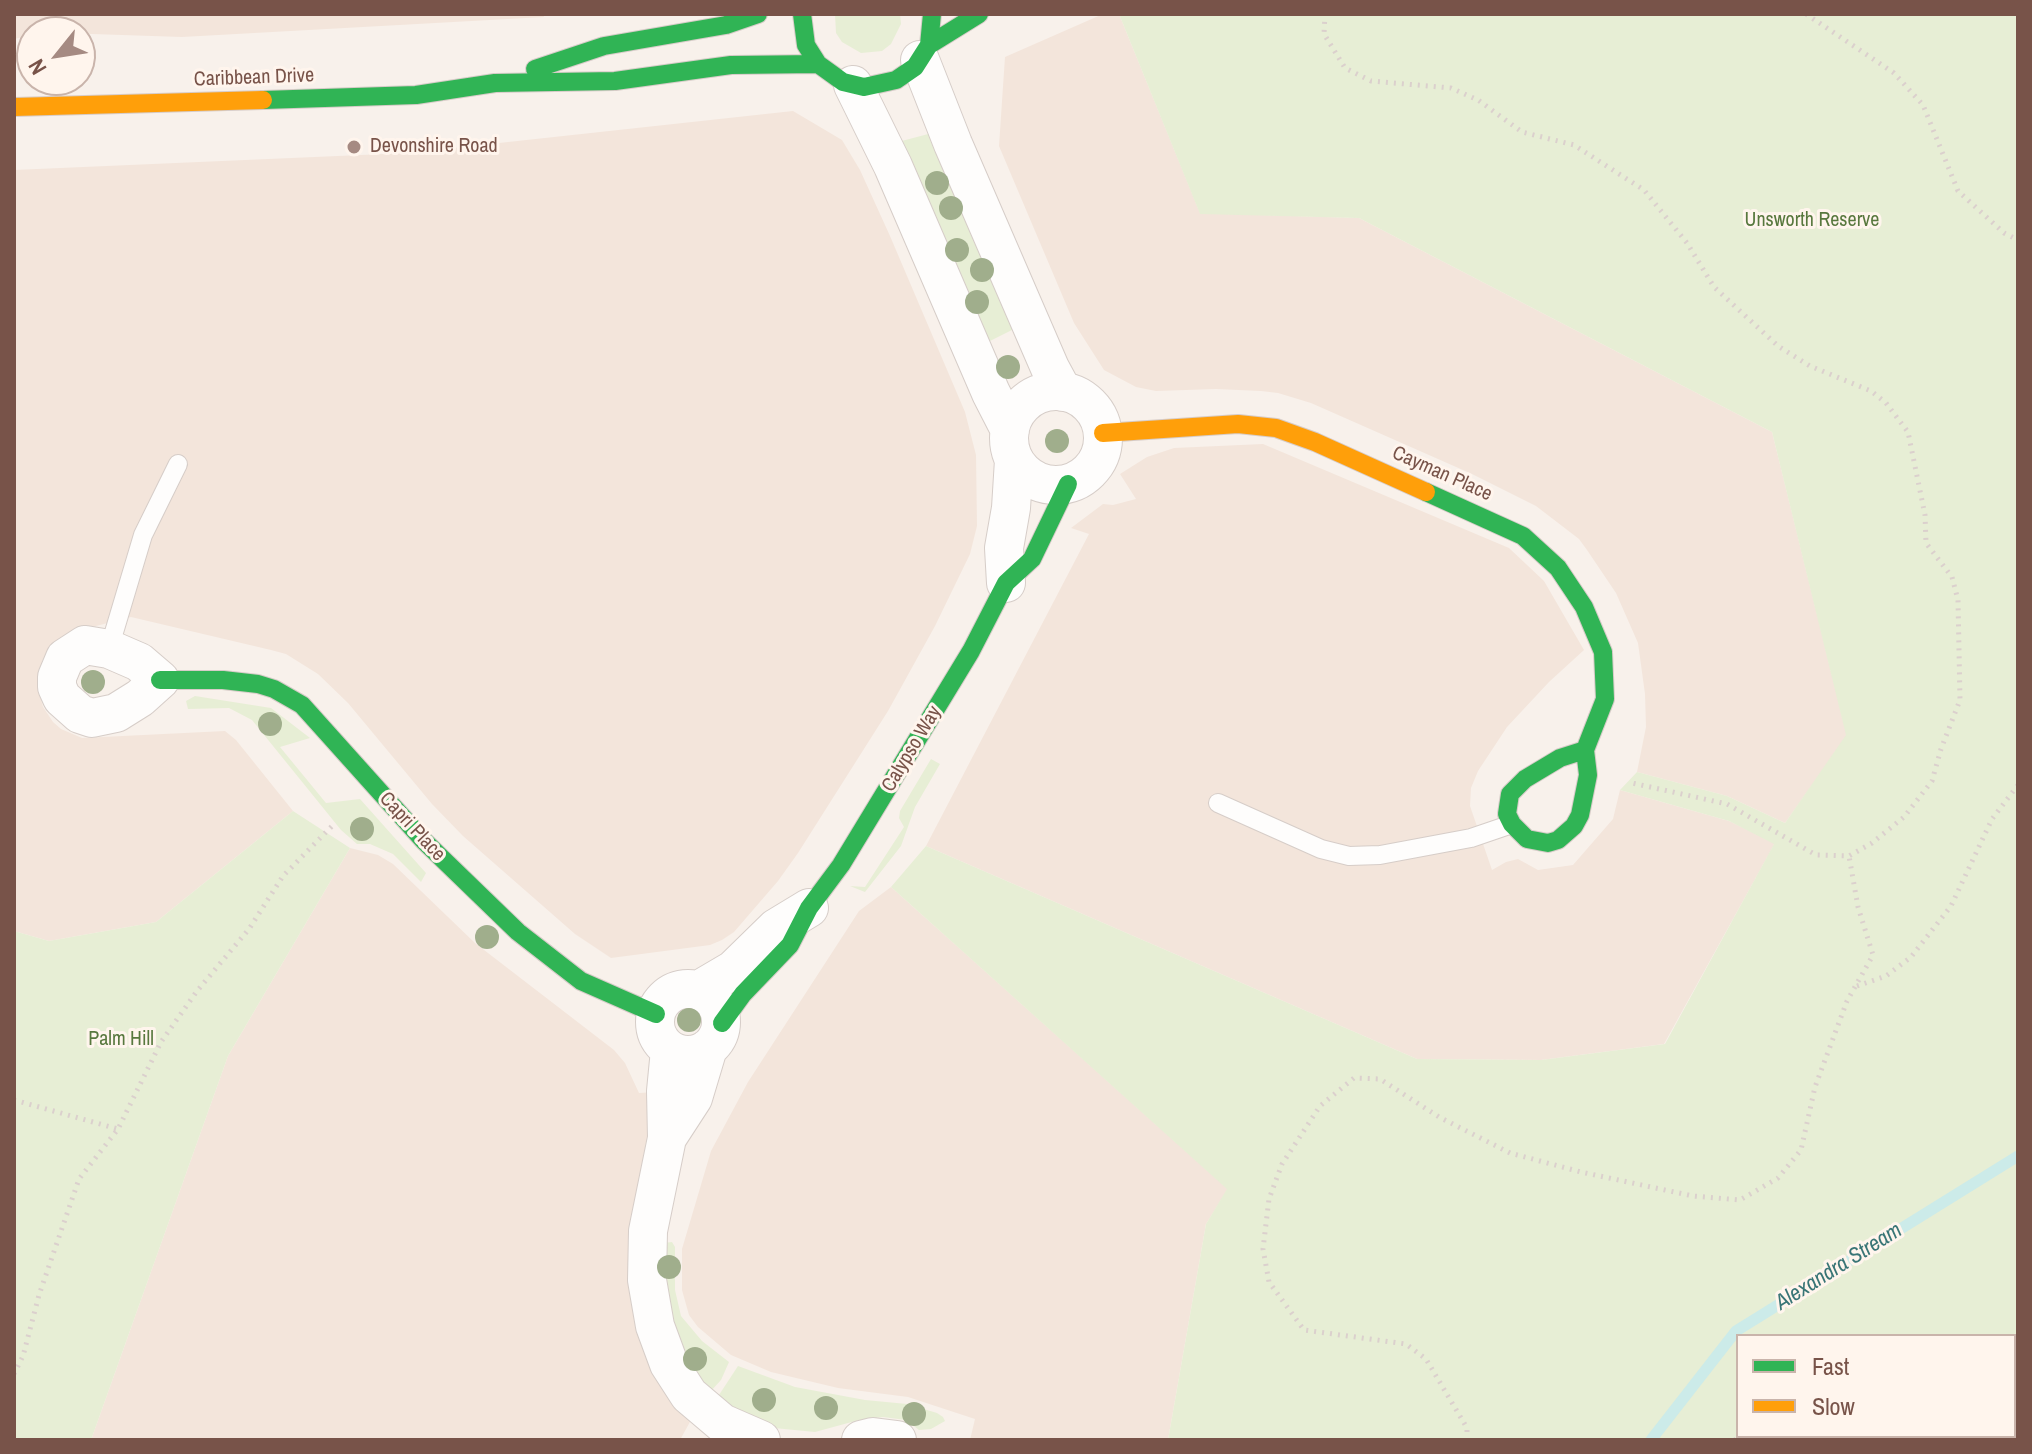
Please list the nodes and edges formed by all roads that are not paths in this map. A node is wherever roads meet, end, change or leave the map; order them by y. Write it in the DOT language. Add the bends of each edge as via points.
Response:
graph roads {
  1 [pos="758,14"];
  2 [pos="802,14"];
  3 [pos="932,14"];
  4 [pos="979,14"];
  5 [pos="924,52"];
  6 [pos="818,64"];
  7 [pos="495,83"];
  8 [pos="853,85"];
  9 [pos="14,107"];
  10 [pos="1063,392"];
  11 [pos="1103,433"];
  12 [pos="1012,445"];
  13 [pos="178,464"];
  14 [pos="1068,484"];
  15 [pos="1006,583"];
  16 [pos="109,649"];
  17 [pos="160,680"];
  18 [pos="1585,750"];
  19 [pos="1218,803"];
  20 [pos="1512,824"];
  21 [pos="809,908"];
  22 [pos="699,990"];
  23 [pos="656,1014"];
  24 [pos="715,1036"];
  25 [pos="670,1050"];
  26 [pos="667,1138"];
  27 [pos="761,1440"];
  28 [pos="861,1440"];
  29 [pos="897,1440"];
  1 -- 7 [label="street, Caribbean Drive" via="726,25 604,46"];
  2 -- 6 [label="street" via="806,45"];
  3 -- 5 [label="street"];
  4 -- 5 [label="street"];
  5 -- 8 [label="street" via="906,74 886,84"];
  5 -- 10 [label="street" via="959,158"];
  6 -- 7 [label="street, Caribbean Drive" via="731,65 615,81"];
  6 -- 8 [label="street"];
  7 -- 9 [label="street, Caribbean Drive" via="416,95"];
  8 -- 12 [label="street"];
  10 -- 11 [label="street" via="1090,405"];
  10 -- 12 [label="street" via="1043,393 1024,403 1013,420"];
  11 -- 14 [label="street" via="1095,465"];
  11 -- 18 [label="street, Cayman Place" via="1238,424 1276,428 1523,536 1572,587 1603,652 1605,699"];
  12 -- 14 [label="street" via="1028,476 1047,485"];
  12 -- 15 [label="street"];
  13 -- 16 [label="lane" via="143,535"];
  14 -- 15 [label="street, Calypso Way" via="1032,559"];
  15 -- 21 [label="street, Calypso Way" via="928,723"];
  16 -- 17 [label="street" via="139,662"];
  16 -- 17 [label="street" via="85,645 59,666 57,687 80,714 116,713"];
  17 -- 23 [label="street, Capri Place" via="243,682 289,696 316,719 424,841 518,932 581,981"];
  18 -- 20 [label="street" via="1560,758 1517,786 1507,804"];
  18 -- 20 [label="street, Cayman Place" via="1586,795 1567,834 1536,842"];
  19 -- 20 [label="lane" via="1321,849 1349,856 1471,838"];
  21 -- 22 [label="street, Calypso Way" via="776,928 733,970"];
  21 -- 24 [label="street, Calypso Way" via="790,945 743,994"];
  22 -- 23 [label="street" via="668,995"];
  22 -- 24 [label="street" via="716,1004"];
  23 -- 25 [label="street" via="657,1034"];
  24 -- 25 [label="street" via="689,1055"];
  24 -- 26 [label="street, Calypso Way" via="693,1098"];
  25 -- 26 [label="street, Calypso Way"];
  26 -- 27 [label="street, Calypso Way" via="648,1231 647,1280 655,1326 669,1364 689,1395 722,1423"];
  28 -- 29 [label="street"];
}
